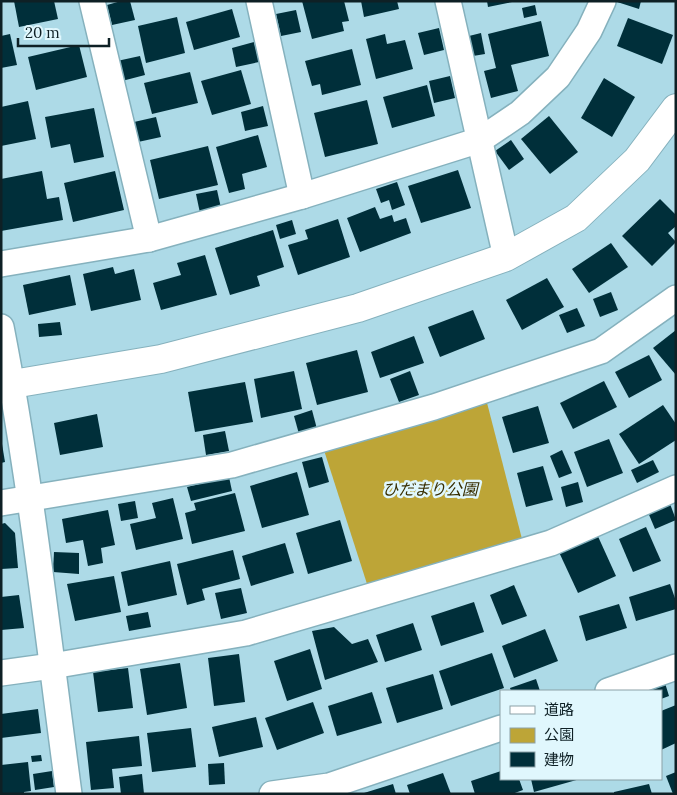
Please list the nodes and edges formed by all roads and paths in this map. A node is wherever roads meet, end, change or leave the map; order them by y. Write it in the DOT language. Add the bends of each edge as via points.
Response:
graph roads {
  1 [pos="92,1"];
  2 [pos="258,1"];
  3 [pos="448,1"];
  4 [pos="603,1"];
  5 [pos="676,108"];
  6 [pos="480,140"];
  7 [pos="302,196"];
  8 [pos="149,239"];
  9 [pos="506,257"];
  10 [pos="1,264"];
  11 [pos="676,298"];
  12 [pos="1,327"];
  13 [pos="7,386"];
  14 [pos="676,488"];
  15 [pos="30,499"];
  16 [pos="1,503"];
  17 [pos="52,666"];
  18 [pos="676,666"];
  19 [pos="1,673"];
  20 [pos="611,690"];
  21 [pos="500,728"];
  22 [pos="329,790"];
  23 [pos="69,794"];
  24 [pos="272,794"];
  1 -- 8 [label="street"];
  2 -- 7 [label="street"];
  3 -- 6 [label="street"];
  4 -- 6 [label="street" via="589,31 558,77 520,113"];
  5 -- 9 [label="street" via="637,160 576,218"];
  6 -- 7 [label="street"];
  6 -- 9 [label="street"];
  7 -- 8 [label="street"];
  8 -- 10 [label="street"];
  9 -- 13 [label="street" via="321,318 161,359"];
  11 -- 15 [label="street" via="601,351 434,407 232,465"];
  12 -- 13 [label="street"];
  13 -- 15 [label="street"];
  14 -- 17 [label="street" via="551,543 246,632"];
  15 -- 16 [label="street"];
  15 -- 17 [label="street"];
  17 -- 19 [label="street"];
  17 -- 23 [label="street"];
  18 -- 20 [label="street"];
  21 -- 22 [label="street"];
  22 -- 24 [label="street"];
}
